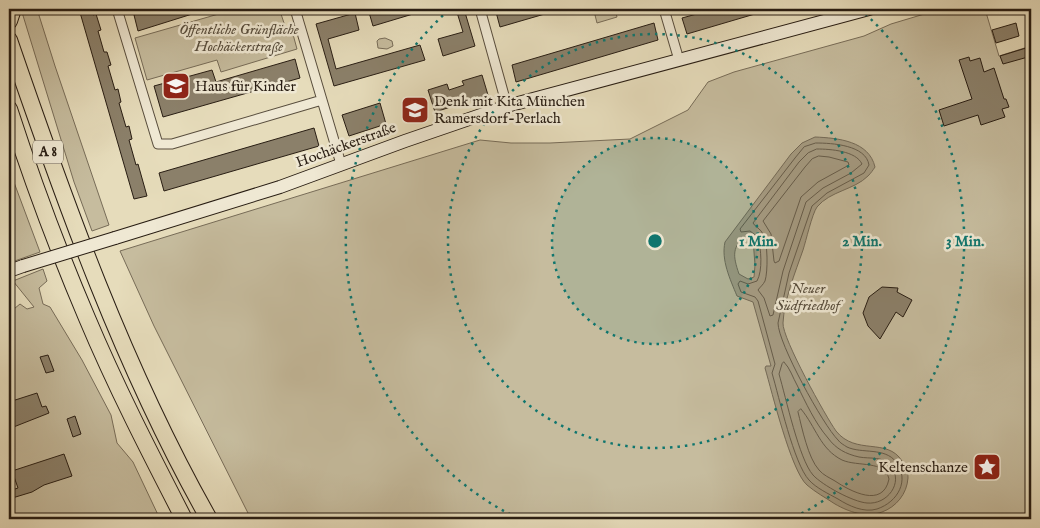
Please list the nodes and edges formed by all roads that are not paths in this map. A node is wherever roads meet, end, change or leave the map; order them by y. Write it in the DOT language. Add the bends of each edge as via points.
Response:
graph roads {
  1 [pos="11,9"];
  2 [pos="117,9"];
  3 [pos="295,9"];
  4 [pos="480,9"];
  5 [pos="664,9"];
  6 [pos="869,9"];
  7 [pos="849,11"];
  8 [pos="9,21"];
  9 [pos="9,40"];
  10 [pos="679,60"];
  11 [pos="322,100"];
  12 [pos="507,106"];
  13 [pos="9,109"];
  14 [pos="341,164"];
  15 [pos="9,271"];
  16 [pos="184,519"];
  17 [pos="209,519"];
  1 -- 8 [label="highway"];
  2 -- 11 [label="street" via="158,144 172,144"];
  3 -- 11 [label="street"];
  4 -- 12 [label="street"];
  5 -- 10 [label="street"];
  6 -- 7 [label="street, Hochäckerstraße"];
  7 -- 10 [label="street, Hochäckerstraße"];
  9 -- 17 [label="highway, A 8" via="90,263 147,396"];
  10 -- 12 [label="street, Hochäckerstraße"];
  11 -- 14 [label="street"];
  12 -- 14 [label="street, Hochäckerstraße"];
  13 -- 16 [label="highway, A 8" via="87,318"];
  14 -- 15 [label="street, Hochäckerstraße, bridge" via="253,196"];
}
